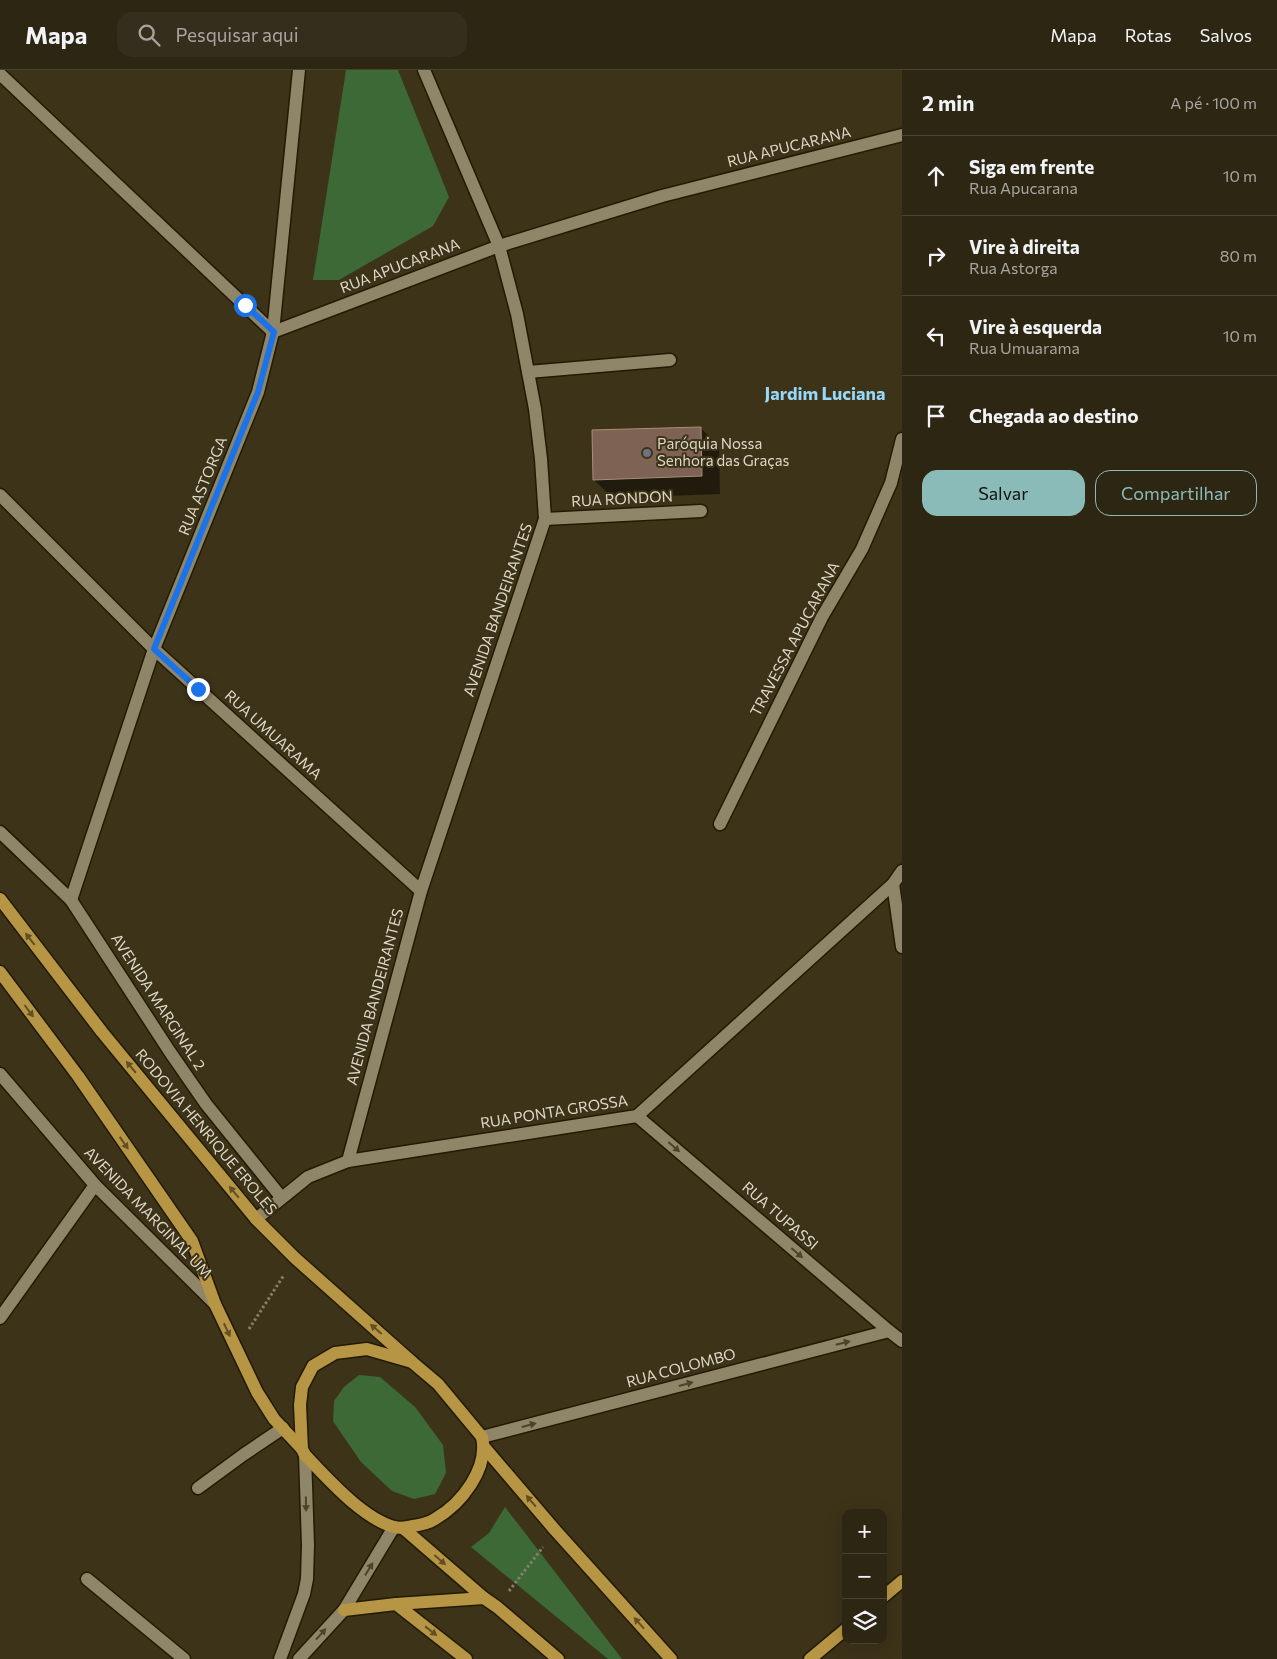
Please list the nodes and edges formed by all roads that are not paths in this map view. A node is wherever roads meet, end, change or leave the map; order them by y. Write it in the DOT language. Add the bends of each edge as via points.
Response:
graph roads {
  1 [pos="299,70"];
  2 [pos="424,70"];
  3 [pos="0,74"];
  4 [pos="902,135"];
  5 [pos="500,246"];
  6 [pos="274,332"];
  7 [pos="670,360"];
  8 [pos="528,372"];
  9 [pos="902,439"];
  10 [pos="0,495"];
  11 [pos="701,511"];
  12 [pos="545,520"];
  13 [pos="154,649"];
  14 [pos="720,824"];
  15 [pos="0,832"];
  16 [pos="902,872"];
  17 [pos="893,884"];
  18 [pos="420,891"];
  19 [pos="0,899"];
  20 [pos="71,900"];
  21 [pos="902,947"];
  22 [pos="0,972"];
  23 [pos="0,1074"];
  24 [pos="637,1116"];
  25 [pos="348,1162"];
  26 [pos="95,1185"];
  27 [pos="281,1197"];
  28 [pos="256,1219"];
  29 [pos="215,1304"];
  30 [pos="0,1318"];
  31 [pos="889,1332"];
  32 [pos="902,1341"];
  33 [pos="412,1362"];
  34 [pos="283,1428"];
  35 [pos="483,1442"];
  36 [pos="303,1452"];
  37 [pos="198,1488"];
  38 [pos="399,1528"];
  39 [pos="86,1579"];
  40 [pos="902,1582"];
  41 [pos="887,1594"];
  42 [pos="484,1598"];
  43 [pos="396,1604"];
  44 [pos="344,1610"];
  45 [pos="842,1632"];
  46 [pos="463,1658"];
  47 [pos="184,1659"];
  48 [pos="280,1659"];
  49 [pos="299,1659"];
  50 [pos="558,1659"];
  51 [pos="671,1659"];
  52 [pos="810,1659"];
  1 -- 6 [label="street, RUA ASTORGA"];
  2 -- 5 [label="street, AVENIDA BANDEIRANTES"];
  3 -- 6 [label="street"];
  4 -- 5 [label="street, RUA APUCARANA" via="662,196"];
  5 -- 6 [label="street, RUA APUCARANA"];
  5 -- 8 [label="street, AVENIDA BANDEIRANTES"];
  6 -- 13 [label="street, RUA ASTORGA" via="258,392"];
  7 -- 8 [label="street"];
  8 -- 12 [label="street, AVENIDA BANDEIRANTES" via="541,459"];
  9 -- 14 [label="street, TRAVESSA APUCARANA" via="891,483 862,549 822,617"];
  10 -- 13 [label="street, RUA UMUARAMA"];
  11 -- 12 [label="street, RUA RONDON"];
  12 -- 18 [label="street, AVENIDA BANDEIRANTES"];
  13 -- 18 [label="street, RUA UMUARAMA"];
  13 -- 20 [label="street, RUA ASTORGA"];
  15 -- 20 [label="street, AVENIDA MARGINAL 2"];
  16 -- 17 [label="street, RUA PONTA GROSSA"];
  17 -- 21 [label="street"];
  17 -- 24 [label="street, RUA PONTA GROSSA"];
  18 -- 25 [label="street, AVENIDA BANDEIRANTES"];
  28 -- 19 [label="main road, RODOVIA HENRIQUE EROLES, one-way" via="102,1032"];
  20 -- 27 [label="street, AVENIDA MARGINAL 2" via="206,1104"];
  22 -- 29 [label="main road, one-way" via="78,1076 192,1241"];
  23 -- 26 [label="street, AVENIDA MARGINAL UM"];
  24 -- 25 [label="street, RUA PONTA GROSSA"];
  24 -- 31 [label="street, RUA TUPASSI, one-way"];
  25 -- 27 [label="street, RUA PONTA GROSSA" via="308,1176"];
  26 -- 29 [label="street, AVENIDA MARGINAL UM"];
  26 -- 30 [label="street"];
  27 -- 28 [label="street, RUA PONTA GROSSA"];
  33 -- 28 [label="main road, RODOVIA HENRIQUE EROLES, one-way"];
  29 -- 34 [label="main road, one-way" via="257,1392"];
  31 -- 32 [label="street, RUA TUPASSI"];
  35 -- 31 [label="street, RUA COLOMBO, one-way"];
  33 -- 35 [label="main road" via="438,1384"];
  33 -- 36 [label="main road" via="367,1349 335,1353 313,1366 302,1387"];
  34 -- 36 [label="main road"];
  34 -- 37 [label="street"];
  35 -- 38 [label="main road" via="481,1462 473,1481 458,1501 434,1519"];
  51 -- 35 [label="main road, one-way" via="555,1530"];
  36 -- 38 [label="main road" via="337,1488 369,1514"];
  36 -- 48 [label="street, one-way" via="307,1579"];
  38 -- 42 [label="main road, one-way"];
  44 -- 38 [label="street, one-way"];
  39 -- 47 [label="street"];
  40 -- 41 [label="main road"];
  42 -- 43 [label="main road"];
  42 -- 50 [label="main road"];
  43 -- 44 [label="main road"];
  43 -- 46 [label="main road, one-way"];
  49 -- 44 [label="street, one-way"];
  45 -- 52 [label="main road"];
}
